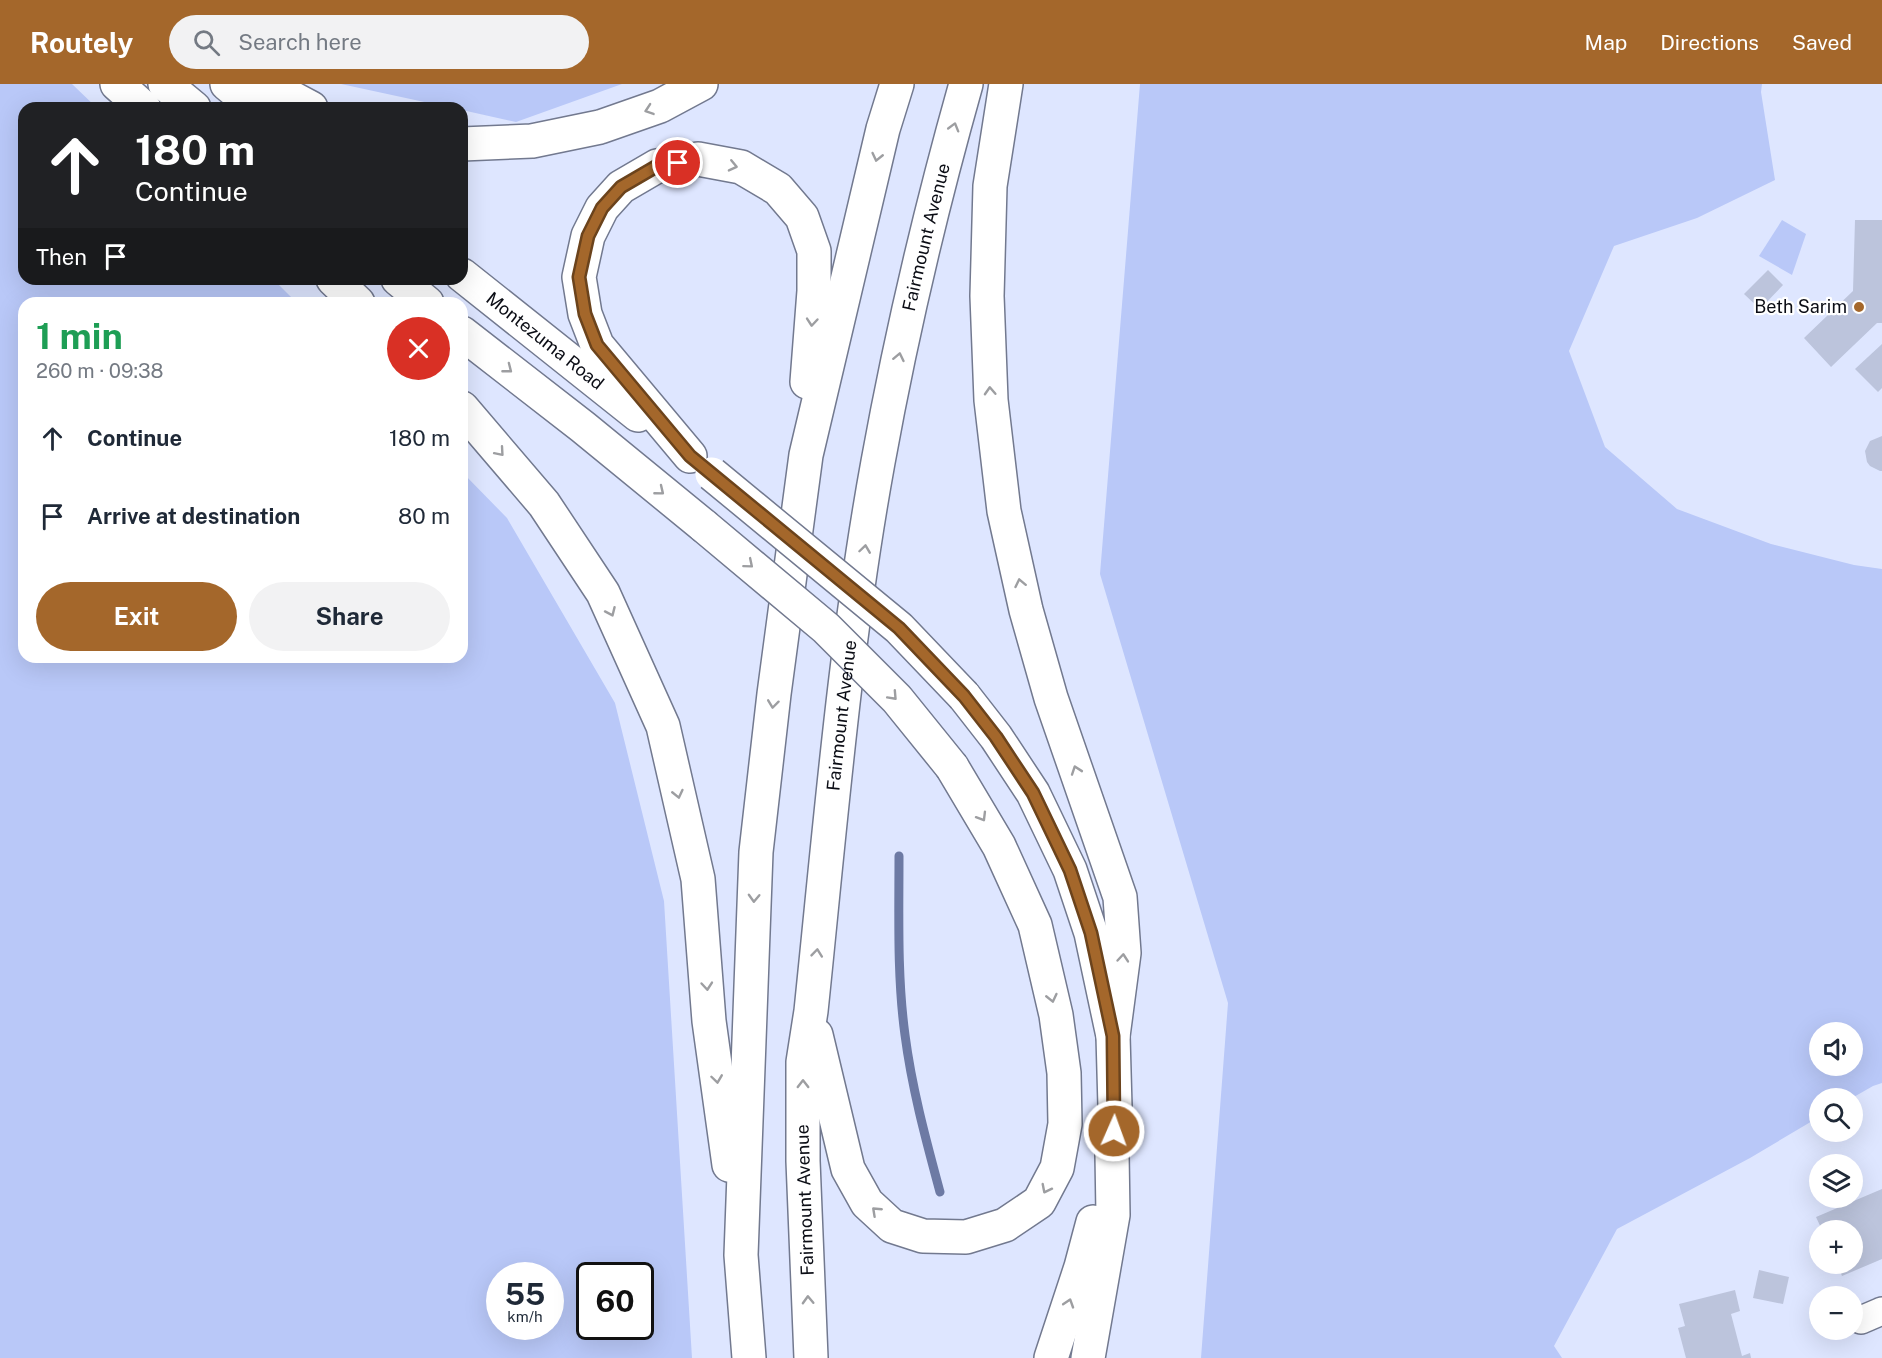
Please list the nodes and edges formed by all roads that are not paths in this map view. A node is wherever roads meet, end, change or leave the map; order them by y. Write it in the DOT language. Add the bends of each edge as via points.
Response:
graph roads {
  1 [pos="117,84"];
  2 [pos="165,84"];
  3 [pos="227,84"];
  4 [pos="266,84"];
  5 [pos="701,84"];
  6 [pos="897,84"];
  7 [pos="966,84"];
  8 [pos="1006,84"];
  9 [pos="137,102"];
  10 [pos="188,102"];
  11 [pos="249,102"];
  12 [pos="299,102"];
  13 [pos="468,144"];
  14 [pos="468,280"];
  15 [pos="339,285"];
  16 [pos="405,285"];
  17 [pos="352,297"];
  18 [pos="420,297"];
  19 [pos="468,338"];
  20 [pos="468,415"];
  21 [pos="806,455"];
  22 [pos="701,465"];
  23 [pos="811,1011"];
  24 [pos="1113,1036"];
  25 [pos="1112,1154"];
  26 [pos="741,1255"];
  27 [pos="749,1358"];
  28 [pos="811,1358"];
  29 [pos="1051,1358"];
  30 [pos="1088,1358"];
  1 -- 9 [label="main road"];
  2 -- 10 [label="main road"];
  3 -- 11 [label="main road"];
  4 -- 12 [label="main road"];
  5 -- 13 [label="main road, one-way" via="660,106 600,127 532,141"];
  6 -- 21 [label="main road, one-way"];
  23 -- 7 [label="main road, Fairmount Avenue, one-way" via="844,690 878,462 916,276"];
  24 -- 8 [label="main road, one-way" via="1124,953 1120,897 1051,698 1026,610 1004,511 991,400 987,296 990,186"];
  14 -- 22 [label="main road, Montezuma Road"];
  15 -- 17 [label="main road"];
  16 -- 18 [label="main road"];
  19 -- 23 [label="main road, one-way, bridge" via="826,628 897,699 952,767 999,846 1035,925 1056,1015 1064,1073 1065,1124 1057,1168 1039,1202 1005,1225 966,1237 923,1236 892,1226 867,1203 848,1169"];
  20 -- 26 [label="main road, one-way" via="544,504 603,593 663,726 698,879 709,1021"];
  22 -- 21 [label="main road, one-way" via="597,345 585,314 579,277 588,236 602,208 621,187 657,166 698,159 741,167 778,189 802,217 814,251"];
  21 -- 26 [label="main road, one-way" via="756,852"];
  22 -- 24 [label="main road, Montezuma Road, bridge" via="899,628 964,696 996,737 1033,793 1070,870 1091,933"];
  28 -- 23 [label="main road, Fairmount Avenue, one-way" via="803,1161 803,1062"];
  24 -- 25 [label="main road, Montezuma Road"];
  29 -- 25 [label="main road, one-way"];
  25 -- 30 [label="main road" via="1113,1215"];
  26 -- 27 [label="main road"];
}
